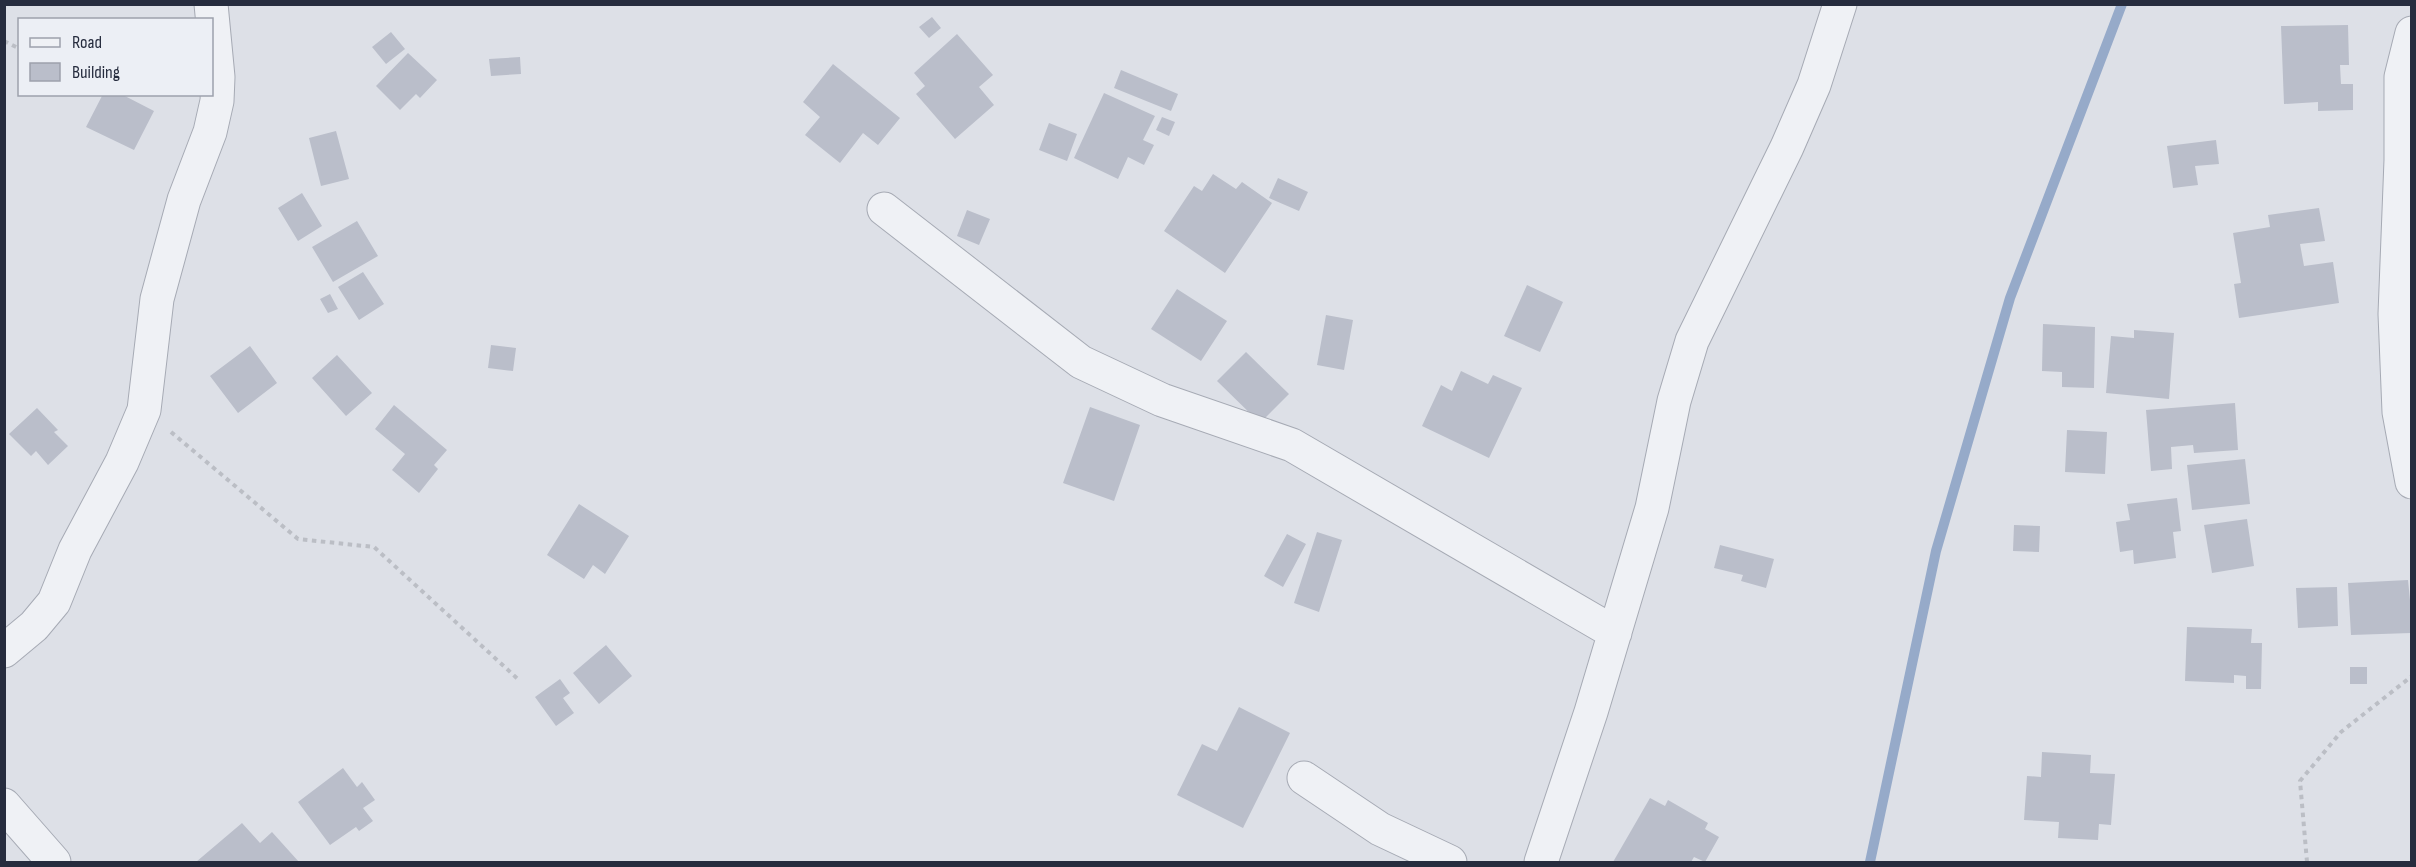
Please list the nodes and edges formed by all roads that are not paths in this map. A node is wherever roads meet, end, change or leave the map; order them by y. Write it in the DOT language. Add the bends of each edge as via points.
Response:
graph roads {
  1 [pos="1840,4"];
  2 [pos="213,25"];
  3 [pos="2412,33"];
  4 [pos="884,209"];
  5 [pos="2412,482"];
  6 [pos="1615,633"];
  7 [pos="4,651"];
  8 [pos="1304,778"];
  9 [pos="4,805"];
  10 [pos="54,862"];
  11 [pos="1450,862"];
  12 [pos="1541,862"];
  1 -- 6 [label="street" via="1814,85 1787,147 1692,341 1674,401 1652,508"];
  2 -- 7 [label="street" via="217,101 157,299 144,410 122,462 75,549 54,602 34,626"];
  3 -- 5 [label="street" via="2401,77 2395,314 2399,412"];
  4 -- 6 [label="street" via="1081,362 1162,400 1292,446"];
  6 -- 12 [label="street"];
  8 -- 11 [label="street" via="1380,829"];
  9 -- 10 [label="street"];
}
